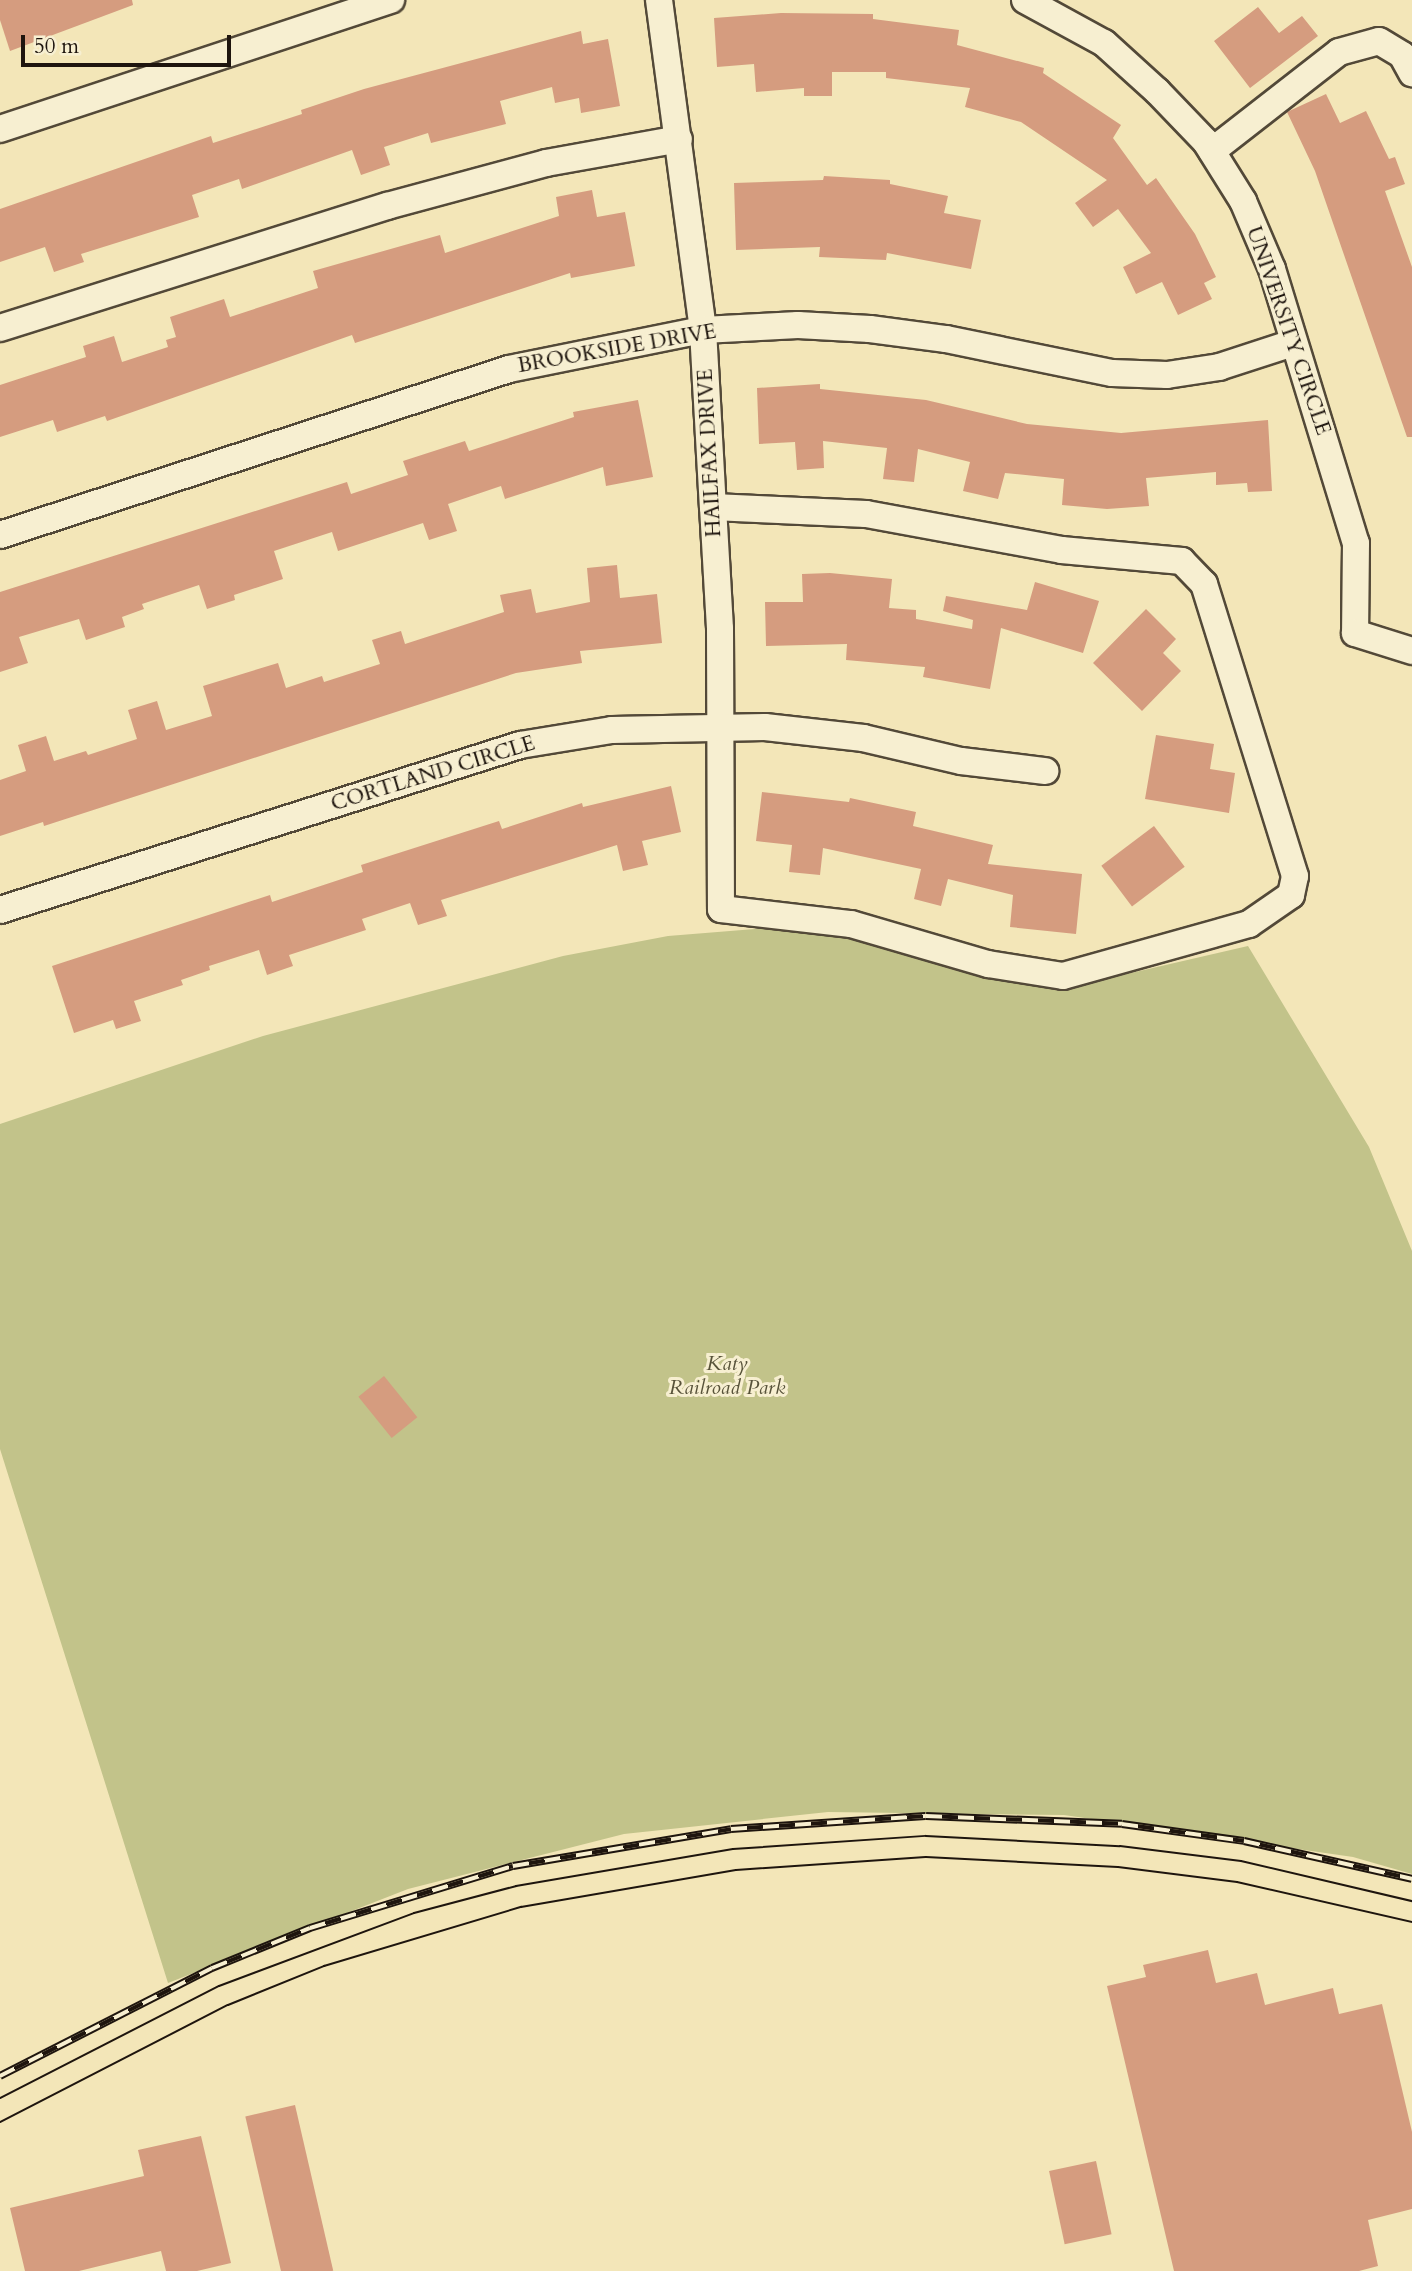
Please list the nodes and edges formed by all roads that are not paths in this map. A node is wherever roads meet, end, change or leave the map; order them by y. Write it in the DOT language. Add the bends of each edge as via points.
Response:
graph roads {
  1 [pos="391,0"];
  2 [pos="659,0"];
  3 [pos="1025,0"];
  4 [pos="1412,73"];
  5 [pos="0,129"];
  6 [pos="679,138"];
  7 [pos="1212,151"];
  8 [pos="0,328"];
  9 [pos="703,330"];
  10 [pos="1293,343"];
  11 [pos="713,507"];
  12 [pos="0,535"];
  13 [pos="1412,651"];
  14 [pos="722,727"];
  15 [pos="1045,771"];
  16 [pos="0,910"];
  1 -- 5 [label="street"];
  2 -- 6 [label="street, HAILFAX DRIVE"];
  3 -- 7 [label="street, UNIVERSITY CIRCLE" via="1104,43 1157,91"];
  4 -- 7 [label="street" via="1402,55 1380,41 1339,52"];
  6 -- 8 [label="street" via="546,163 387,206"];
  6 -- 9 [label="street, HAILFAX DRIVE"];
  7 -- 10 [label="street, UNIVERSITY CIRCLE" via="1257,235"];
  9 -- 10 [label="street, BROOKSIDE DRIVE" via="798,325 870,329 946,339 1112,373 1167,374 1219,367"];
  9 -- 11 [label="street, HAILFAX DRIVE"];
  9 -- 12 [label="street, BROOKSIDE DRIVE" via="509,369"];
  10 -- 13 [label="street, UNIVERSITY CIRCLE" via="1356,543 1359,592 1355,633"];
  11 -- 14 [label="street, HAILFAX DRIVE"];
  11 -- 14 [label="street, HAILFAX DRIVE" via="866,514 1062,551 1182,561 1205,584 1295,876 1291,895 1250,924 1063,976 988,964 851,924 721,909"];
  14 -- 15 [label="street, CORTLAND CIRCLE" via="765,726 863,737 961,761"];
  14 -- 16 [label="street, CORTLAND CIRCLE" via="612,730 520,745"];
}
